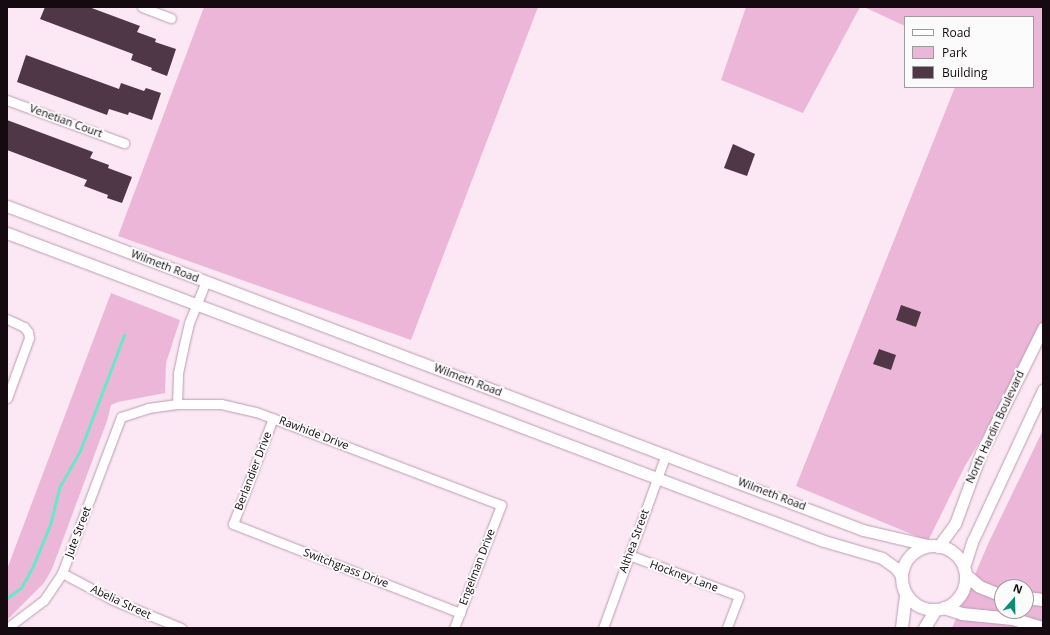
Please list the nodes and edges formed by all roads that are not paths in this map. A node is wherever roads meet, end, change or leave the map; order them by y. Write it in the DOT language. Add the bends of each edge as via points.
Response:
graph roads {
  1 [pos="142,7"];
  2 [pos="171,18"];
  3 [pos="7,100"];
  4 [pos="124,143"];
  5 [pos="7,206"];
  6 [pos="7,233"];
  7 [pos="206,281"];
  8 [pos="197,305"];
  9 [pos="7,319"];
  10 [pos="1043,328"];
  11 [pos="1043,390"];
  12 [pos="7,398"];
  13 [pos="177,404"];
  14 [pos="121,417"];
  15 [pos="273,418"];
  16 [pos="666,454"];
  17 [pos="657,478"];
  18 [pos="501,505"];
  19 [pos="233,524"];
  20 [pos="935,546"];
  21 [pos="629,556"];
  22 [pos="965,571"];
  23 [pos="62,573"];
  24 [pos="902,577"];
  25 [pos="994,593"];
  26 [pos="906,594"];
  27 [pos="940,609"];
  28 [pos="460,613"];
  29 [pos="7,628"];
  30 [pos="181,628"];
  31 [pos="454,628"];
  32 [pos="603,628"];
  33 [pos="727,628"];
  34 [pos="902,628"];
  35 [pos="925,628"];
  36 [pos="1042,628"];
  1 -- 2 [label="street"];
  3 -- 4 [label="street, Venetian Court"];
  5 -- 7 [label="street, Wilmeth Road"];
  6 -- 8 [label="street"];
  7 -- 8 [label="street"];
  7 -- 16 [label="street, Wilmeth Road"];
  8 -- 13 [label="street" via="189,323 178,373"];
  8 -- 17 [label="street"];
  9 -- 12 [label="street" via="24,327 28,332 27,345"];
  10 -- 20 [label="street, North Hardin Boulevard" via="981,453 955,524"];
  11 -- 22 [label="street" via="973,540"];
  13 -- 14 [label="street, Rawhide Drive" via="148,408"];
  13 -- 15 [label="street, Rawhide Drive" via="222,404"];
  14 -- 23 [label="street, Jute Street"];
  15 -- 18 [label="street, Rawhide Drive"];
  15 -- 19 [label="street, Berlandier Drive"];
  16 -- 17 [label="street, Althea Street"];
  16 -- 20 [label="street, Wilmeth Road" via="863,530"];
  17 -- 21 [label="street, Althea Street"];
  17 -- 24 [label="street" via="824,541 882,558 896,568"];
  18 -- 28 [label="street, Engelman Drive"];
  19 -- 28 [label="street, Switchgrass Drive"];
  20 -- 22 [label="main road" via="953,553"];
  20 -- 24 [label="main road" via="922,549 911,556"];
  21 -- 32 [label="street, Althea Street"];
  21 -- 33 [label="street, Hockney Lane" via="739,596"];
  22 -- 25 [label="main road" via="980,587"];
  22 -- 27 [label="main road" via="962,595 953,604"];
  23 -- 29 [label="street, Jute Street" via="44,600"];
  23 -- 30 [label="street, Abelia Street" via="113,600"];
  24 -- 26 [label="main road"];
  26 -- 27 [label="main road" via="921,607"];
  26 -- 34 [label="main road"];
  27 -- 35 [label="main road"];
  27 -- 36 [label="main road" via="1013,619"];
  28 -- 31 [label="street, Engelman Drive"];
}
